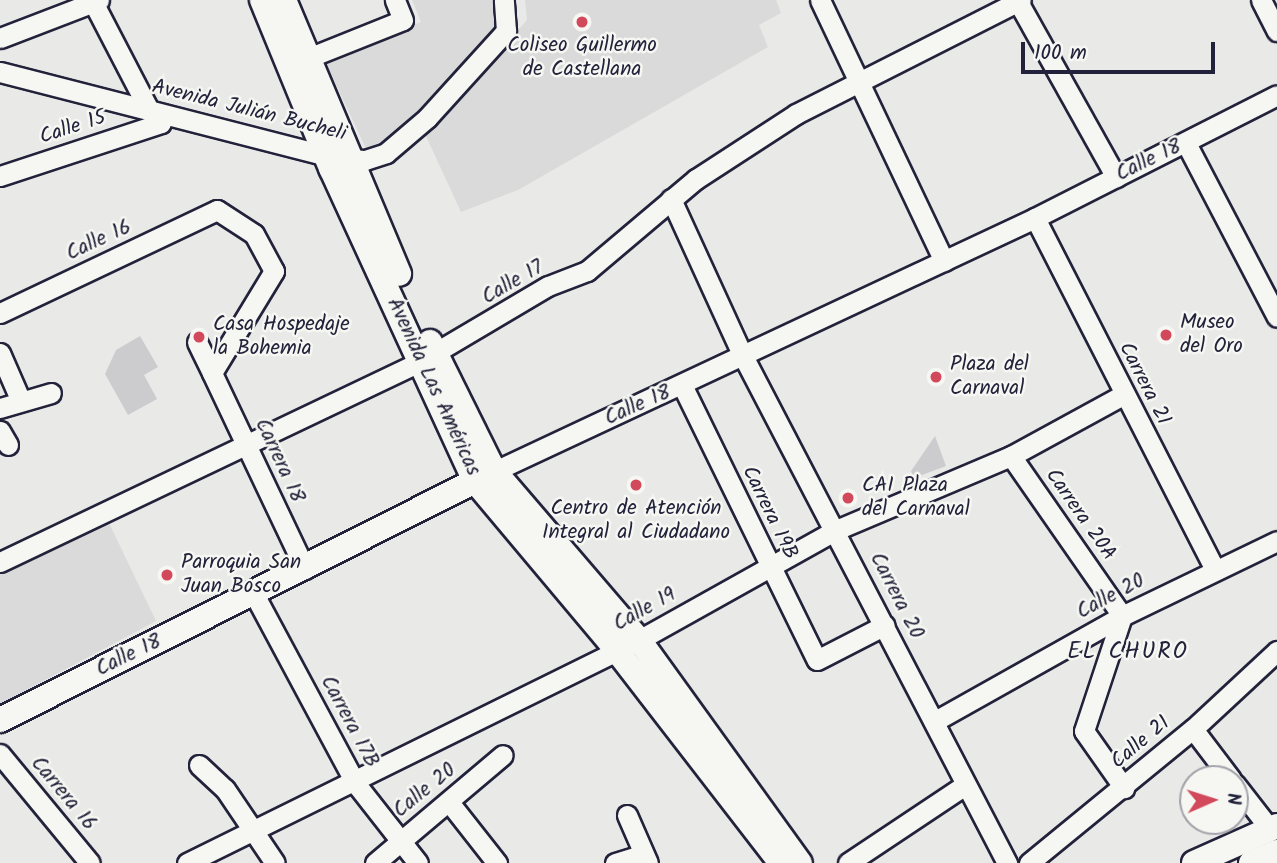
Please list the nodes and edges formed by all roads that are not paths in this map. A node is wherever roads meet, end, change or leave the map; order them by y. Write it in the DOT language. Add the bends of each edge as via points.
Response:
graph roads {
  1 [pos="262,0"];
  2 [pos="284,0"];
  3 [pos="395,0"];
  4 [pos="504,0"];
  5 [pos="820,0"];
  6 [pos="1019,0"];
  7 [pos="1261,0"];
  8 [pos="95,1"];
  9 [pos="1277,31"];
  10 [pos="0,38"];
  11 [pos="308,58"];
  12 [pos="0,72"];
  13 [pos="0,81"];
  14 [pos="858,81"];
  15 [pos="1277,95"];
  16 [pos="155,116"];
  17 [pos="1186,143"];
  18 [pos="345,163"];
  19 [pos="0,176"];
  20 [pos="1115,177"];
  21 [pos="671,200"];
  22 [pos="1035,218"];
  23 [pos="944,261"];
  24 [pos="0,313"];
  25 [pos="1277,317"];
  26 [pos="197,342"];
  27 [pos="0,354"];
  28 [pos="743,356"];
  29 [pos="428,357"];
  30 [pos="212,373"];
  31 [pos="682,385"];
  32 [pos="51,393"];
  33 [pos="1123,395"];
  34 [pos="20,399"];
  35 [pos="0,408"];
  36 [pos="247,445"];
  37 [pos="1011,456"];
  38 [pos="484,476"];
  39 [pos="835,530"];
  40 [pos="1277,541"];
  41 [pos="0,562"];
  42 [pos="305,569"];
  43 [pos="769,569"];
  44 [pos="1215,569"];
  45 [pos="254,594"];
  46 [pos="1122,616"];
  47 [pos="885,625"];
  48 [pos="639,640"];
  49 [pos="617,651"];
  50 [pos="1277,651"];
  51 [pos="0,720"];
  52 [pos="934,721"];
  53 [pos="1193,729"];
  54 [pos="0,754"];
  55 [pos="503,755"];
  56 [pos="199,765"];
  57 [pos="1220,765"];
  58 [pos="355,783"];
  59 [pos="965,785"];
  60 [pos="1124,788"];
  61 [pos="449,802"];
  62 [pos="1249,813"];
  63 [pos="626,816"];
  64 [pos="253,831"];
  65 [pos="401,841"];
  66 [pos="1266,849"];
  67 [pos="644,859"];
  68 [pos="90,863"];
  69 [pos="187,863"];
  70 [pos="275,863"];
  71 [pos="376,863"];
  72 [pos="418,863"];
  73 [pos="497,863"];
  74 [pos="615,863"];
  75 [pos="781,863"];
  76 [pos="800,863"];
  77 [pos="848,863"];
  78 [pos="1007,863"];
  79 [pos="1029,863"];
  80 [pos="1194,863"];
  1 -- 18 [label="main road, Avenida Las Américas"];
  2 -- 11 [label="main road, Avenida Las Américas"];
  3 -- 11 [label="street" via="403,20"];
  4 -- 18 [label="street" via="506,31 427,118 386,153"];
  5 -- 14 [label="street"];
  6 -- 14 [label="street, Calle 17"];
  6 -- 20 [label="street"];
  7 -- 9 [label="street"];
  8 -- 10 [label="street"];
  8 -- 16 [label="street"];
  11 -- 18 [label="main road, Avenida Las Américas"];
  12 -- 16 [label="street, Avenida Julián Bucheli"];
  13 -- 16 [label="street, Avenida Julián Bucheli"];
  14 -- 21 [label="street, Calle 17" via="796,114"];
  14 -- 23 [label="street"];
  15 -- 17 [label="street, Calle 18"];
  16 -- 18 [label="street, Avenida Julián Bucheli"];
  16 -- 19 [label="street, Calle 15"];
  17 -- 20 [label="street, Calle 18"];
  17 -- 25 [label="street"];
  18 -- 29 [label="main road, Avenida Las Américas"];
  20 -- 22 [label="street, Calle 18"];
  21 -- 28 [label="street, Carrera 20"];
  21 -- 29 [label="street, Calle 17" via="587,271 548,286"];
  22 -- 23 [label="street, Calle 18"];
  22 -- 33 [label="street, Carrera 21"];
  23 -- 28 [label="street, Calle 18"];
  24 -- 30 [label="street, Calle 16" via="217,210 254,234 274,271"];
  26 -- 30 [label="street, Carrera 18"];
  27 -- 34 [label="street"];
  28 -- 31 [label="street, Calle 18"];
  28 -- 39 [label="street, Carrera 20"];
  29 -- 36 [label="street, Calle 17"];
  29 -- 38 [label="main road, Avenida Las Américas"];
  30 -- 36 [label="street, Carrera 18"];
  31 -- 38 [label="street, Calle 18"];
  31 -- 43 [label="street, Carrera 19B"];
  32 -- 34 [label="street"];
  33 -- 37 [label="street, Calle 19"];
  33 -- 44 [label="street, Carrera 21"];
  34 -- 35 [label="street"];
  36 -- 41 [label="street, Calle 17"];
  36 -- 42 [label="street, Carrera 18"];
  37 -- 39 [label="street, Calle 19"];
  37 -- 46 [label="street, Carrera 20A"];
  38 -- 42 [label="main road, Calle 18"];
  38 -- 48 [label="main road, Avenida Las Américas"];
  38 -- 49 [label="main road, Avenida Las Américas"];
  39 -- 43 [label="street, Calle 19"];
  39 -- 47 [label="street, Carrera 20"];
  40 -- 44 [label="street, Calle 20"];
  42 -- 45 [label="main road, Calle 18"];
  43 -- 47 [label="street, Carrera 19B" via="817,660"];
  43 -- 48 [label="street, Calle 19"];
  44 -- 46 [label="street, Calle 20"];
  45 -- 51 [label="main road, Calle 18"];
  45 -- 58 [label="street, Carrera 17B"];
  46 -- 52 [label="street, Calle 20"];
  46 -- 60 [label="street" via="1084,731"];
  47 -- 52 [label="street, Carrera 20"];
  48 -- 49 [label="street, Calle 19"];
  48 -- 76 [label="main road, Avenida Las Américas"];
  49 -- 58 [label="street, Calle 19"];
  49 -- 75 [label="main road, Avenida Las Américas"];
  50 -- 53 [label="street, Calle 21"];
  52 -- 59 [label="street, Carrera 20"];
  53 -- 57 [label="street"];
  53 -- 60 [label="street, Calle 21"];
  54 -- 68 [label="street, Carrera 16"];
  55 -- 61 [label="street, Calle 20"];
  56 -- 64 [label="street" via="225,789"];
  58 -- 64 [label="street, Calle 19"];
  58 -- 65 [label="street, Carrera 17B"];
  59 -- 77 [label="street"];
  59 -- 78 [label="street, Carrera 20"];
  60 -- 79 [label="street, Calle 21"];
  61 -- 65 [label="street, Calle 20"];
  61 -- 73 [label="street"];
  62 -- 66 [label="street"];
  63 -- 67 [label="street"];
  64 -- 69 [label="street, Calle 19"];
  64 -- 70 [label="street"];
  65 -- 71 [label="street, Calle 20"];
  65 -- 72 [label="street, Carrera 17B"];
  66 -- 80 [label="main road"];
  67 -- 74 [label="street"];
}
